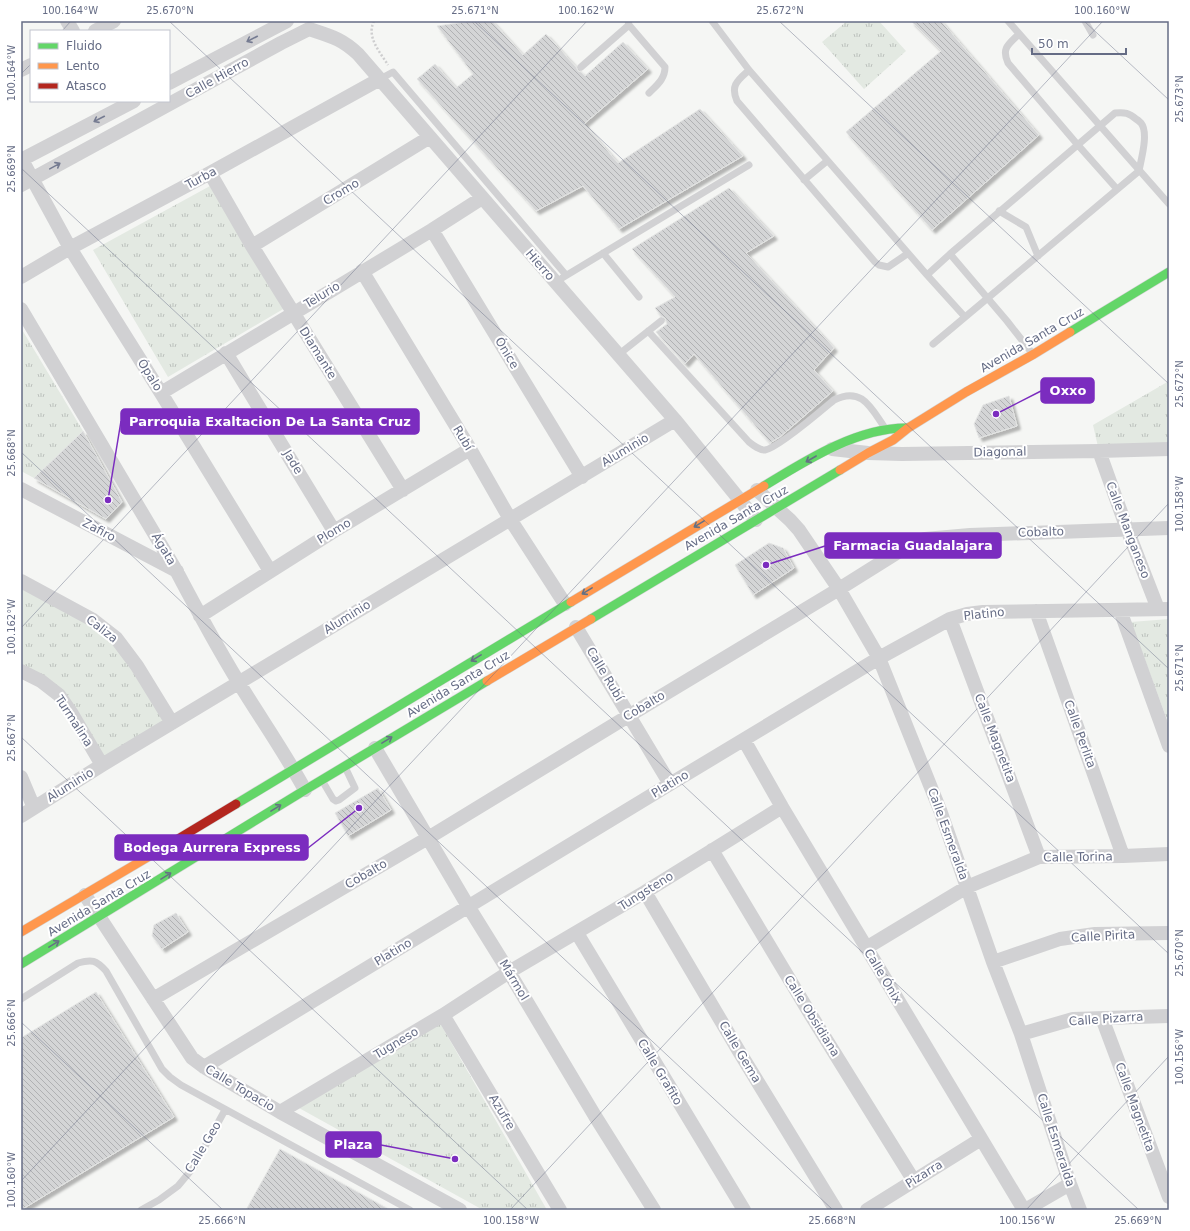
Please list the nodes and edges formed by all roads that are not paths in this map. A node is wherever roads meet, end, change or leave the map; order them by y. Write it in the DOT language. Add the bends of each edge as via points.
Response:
graph roads {
  1 [pos="67,21"];
  2 [pos="114,21"];
  3 [pos="287,21"];
  4 [pos="712,21"];
  5 [pos="1008,21"];
  6 [pos="1085,21"];
  7 [pos="628,23"];
  8 [pos="267,25"];
  9 [pos="306,25"];
  10 [pos="72,30"];
  11 [pos="97,30"];
  12 [pos="1019,34"];
  13 [pos="1093,35"];
  14 [pos="281,43"];
  15 [pos="30,66"];
  16 [pos="581,67"];
  17 [pos="21,70"];
  18 [pos="749,70"];
  19 [pos="386,75"];
  20 [pos="170,82"];
  21 [pos="649,93"];
  22 [pos="132,102"];
  23 [pos="1100,126"];
  24 [pos="430,137"];
  25 [pos="1077,144"];
  26 [pos="21,159"];
  27 [pos="827,161"];
  28 [pos="749,165"];
  29 [pos="1139,171"];
  30 [pos="210,173"];
  31 [pos="804,180"];
  32 [pos="27,182"];
  33 [pos="1118,189"];
  34 [pos="482,198"];
  35 [pos="1169,204"];
  36 [pos="999,211"];
  37 [pos="432,230"];
  38 [pos="252,246"];
  39 [pos="70,248"];
  40 [pos="603,253"];
  41 [pos="907,254"];
  42 [pos="950,254"];
  43 [pos="1038,256"];
  44 [pos="362,271"];
  45 [pos="1169,272"];
  46 [pos="927,275"];
  47 [pos="21,277"];
  48 [pos="560,279"];
  49 [pos="639,297"];
  50 [pos="988,298"];
  51 [pos="21,309"];
  52 [pos="293,312"];
  53 [pos="965,317"];
  54 [pos="660,321"];
  55 [pos="648,331"];
  56 [pos="933,344"];
  57 [pos="226,353"];
  58 [pos="1034,354"];
  59 [pos="618,355"];
  60 [pos="161,393"];
  61 [pos="675,420"];
  62 [pos="890,435"];
  63 [pos="470,449"];
  64 [pos="832,449"];
  65 [pos="1169,449"];
  66 [pos="1099,451"];
  67 [pos="868,453"];
  68 [pos="902,454"];
  69 [pos="582,477"];
  70 [pos="21,488"];
  71 [pos="403,490"];
  72 [pos="756,490"];
  73 [pos="740,500"];
  74 [pos="777,508"];
  75 [pos="510,519"];
  76 [pos="756,520"];
  77 [pos="1169,528"];
  78 [pos="1127,529"];
  79 [pos="334,531"];
  80 [pos="270,571"];
  81 [pos="177,572"];
  82 [pos="21,581"];
  83 [pos="839,589"];
  84 [pos="565,604"];
  85 [pos="1164,609"];
  86 [pos="1120,610"];
  87 [pos="1036,611"];
  88 [pos="200,616"];
  89 [pos="950,619"];
  90 [pos="576,627"];
  91 [pos="879,658"];
  92 [pos="21,671"];
  93 [pos="239,683"];
  94 [pos="630,715"];
  95 [pos="172,723"];
  96 [pos="744,740"];
  97 [pos="1169,746"];
  98 [pos="375,748"];
  99 [pos="102,765"];
  100 [pos="345,766"];
  101 [pos="293,768"];
  102 [pos="21,777"];
  103 [pos="322,780"];
  104 [pos="670,784"];
  105 [pos="305,790"];
  106 [pos="782,807"];
  107 [pos="34,808"];
  108 [pos="21,816"];
  109 [pos="428,838"];
  110 [pos="712,850"];
  111 [pos="1169,854"];
  112 [pos="1124,856"];
  113 [pos="1039,857"];
  114 [pos="967,887"];
  115 [pos="645,892"];
  116 [pos="85,895"];
  117 [pos="468,906"];
  118 [pos="99,917"];
  119 [pos="21,932"];
  120 [pos="577,933"];
  121 [pos="1169,933"];
  122 [pos="866,948"];
  123 [pos="993,962"];
  124 [pos="21,964"];
  125 [pos="509,972"];
  126 [pos="21,999"];
  127 [pos="153,999"];
  128 [pos="444,1015"];
  129 [pos="1169,1016"];
  130 [pos="1102,1018"];
  131 [pos="1021,1034"];
  132 [pos="204,1067"];
  133 [pos="225,1110"];
  134 [pos="280,1112"];
  135 [pos="981,1138"];
  136 [pos="914,1181"];
  137 [pos="1070,1184"];
  138 [pos="1169,1198"];
  139 [pos="141,1210"];
  140 [pos="410,1210"];
  141 [pos="460,1210"];
  142 [pos="560,1210"];
  143 [pos="654,1210"];
  144 [pos="744,1210"];
  145 [pos="836,1210"];
  146 [pos="867,1210"];
  147 [pos="1024,1210"];
  148 [pos="1080,1210"];
  1 -- 10 [label="street"];
  2 -- 11 [label="street"];
  3 -- 8 [label="street, Calle Hierro"];
  4 -- 18 [label="lane"];
  5 -- 12 [label="lane"];
  6 -- 13 [label="lane"];
  7 -- 16 [label="lane"];
  7 -- 21 [label="lane" via="665,67 662,80"];
  8 -- 14 [label="street"];
  8 -- 20 [label="street, Calle Hierro, one-way"];
  9 -- 14 [label="street, Calle Hierro"];
  9 -- 19 [label="street, Hierro" via="349,45"];
  12 -- 23 [label="lane"];
  12 -- 25 [label="lane" via="1006,47 1005,57"];
  32 -- 14 [label="street, Calle Hierro, one-way"];
  15 -- 17 [label="street"];
  18 -- 27 [label="lane"];
  18 -- 31 [label="lane" via="736,82 734,94 737,101"];
  19 -- 24 [label="street, Hierro"];
  19 -- 30 [label="street, Turba"];
  19 -- 48 [label="lane"];
  22 -- 26 [label="street, one-way"];
  23 -- 25 [label="lane"];
  23 -- 29 [label="lane"];
  23 -- 29 [label="lane" via="1116,113 1125,112 1142,124 1145,131"];
  24 -- 34 [label="street, Hierro"];
  24 -- 38 [label="street, Cromo"];
  25 -- 33 [label="lane"];
  25 -- 36 [label="lane"];
  26 -- 32 [label="street, Ópalo"];
  27 -- 31 [label="lane"];
  27 -- 41 [label="lane"];
  28 -- 40 [label="lane"];
  29 -- 33 [label="lane"];
  29 -- 35 [label="lane"];
  30 -- 38 [label="street, Diamante"];
  30 -- 39 [label="street, Turba"];
  31 -- 41 [label="lane" via="879,265 888,267"];
  32 -- 39 [label="street, Ópalo"];
  33 -- 43 [label="lane"];
  34 -- 37 [label="street, Telurio"];
  34 -- 48 [label="street, Hierro"];
  36 -- 42 [label="lane"];
  36 -- 43 [label="lane" via="1026,227"];
  37 -- 44 [label="street, Telurio"];
  37 -- 69 [label="street, Ónice"];
  38 -- 52 [label="street, Diamante"];
  39 -- 47 [label="street, Turba"];
  39 -- 60 [label="street, Ópalo"];
  40 -- 48 [label="lane"];
  40 -- 49 [label="lane"];
  41 -- 46 [label="lane"];
  42 -- 46 [label="lane"];
  42 -- 50 [label="lane"];
  43 -- 50 [label="lane"];
  44 -- 52 [label="street, Telurio"];
  44 -- 63 [label="street, Rubí"];
  45 -- 58 [label="street, Avenida Santa Cruz"];
  46 -- 53 [label="lane"];
  48 -- 59 [label="street, Hierro"];
  50 -- 53 [label="lane"];
  50 -- 58 [label="lane"];
  51 -- 81 [label="street, Ágata"];
  52 -- 57 [label="street, Telurio"];
  52 -- 71 [label="street, Diamante"];
  53 -- 56 [label="lane"];
  54 -- 55 [label="lane"];
  55 -- 59 [label="lane"];
  55 -- 62 [label="lane" via="749,442 759,449 776,446 834,400 850,394 868,404"];
  57 -- 60 [label="street, Telurio"];
  57 -- 79 [label="street, Jade"];
  58 -- 62 [label="street, Avenida Santa Cruz" via="908,428"];
  59 -- 61 [label="street, Hierro"];
  60 -- 80 [label="street, Ópalo"];
  61 -- 69 [label="street, Aluminio"];
  61 -- 73 [label="street, Hierro"];
  62 -- 64 [label="street, Avenida Santa Cruz" via="855,439"];
  62 -- 67 [label="street, Avenida Santa Cruz"];
  62 -- 68 [label="street"];
  63 -- 71 [label="street, Plomo"];
  63 -- 75 [label="street, Rubí"];
  64 -- 67 [label="street, Diagonal"];
  64 -- 72 [label="street, Avenida Santa Cruz, one-way"];
  65 -- 66 [label="street, Diagonal"];
  66 -- 68 [label="street, Diagonal"];
  66 -- 78 [label="street, Calle Manganeso"];
  67 -- 68 [label="street, Diagonal"];
  67 -- 74 [label="street, Avenida Santa Cruz"];
  69 -- 75 [label="street, Aluminio"];
  70 -- 81 [label="street, Zafiro"];
  71 -- 79 [label="street, Plomo"];
  72 -- 73 [label="street, Avenida Santa Cruz"];
  72 -- 74 [label="street, Calle Esmeralda"];
  73 -- 76 [label="street, Hierro"];
  73 -- 84 [label="street, Avenida Santa Cruz, one-way"];
  74 -- 76 [label="street, Avenida Santa Cruz"];
  74 -- 83 [label="street, Calle Esmeralda" via="799,530"];
  75 -- 84 [label="street, Rubí"];
  75 -- 93 [label="street, Aluminio"];
  76 -- 90 [label="street, Avenida Santa Cruz"];
  77 -- 78 [label="street, Cobalto"];
  78 -- 83 [label="street, Cobalto" via="970,535 925,540 906,546"];
  78 -- 85 [label="street, Calle Manganeso"];
  79 -- 80 [label="street, Plomo"];
  80 -- 88 [label="street, Plomo"];
  81 -- 88 [label="street, Ágata"];
  82 -- 95 [label="street, Caliza" via="93,620 116,638 137,666"];
  83 -- 91 [label="street, Calle Esmeralda"];
  83 -- 94 [label="street, Cobalto"];
  84 -- 101 [label="street, Avenida Santa Cruz, one-way"];
  85 -- 86 [label="street, Platino"];
  86 -- 87 [label="street, Platino"];
  86 -- 97 [label="street"];
  87 -- 89 [label="street, Platino" via="983,612"];
  87 -- 112 [label="street, Calle Perlita"];
  88 -- 93 [label="street, Ágata"];
  89 -- 91 [label="street, Platino"];
  89 -- 113 [label="street, Calle Magnetita"];
  90 -- 94 [label="street, Calle Rubí"];
  98 -- 90 [label="street, Avenida Santa Cruz, one-way"];
  91 -- 96 [label="street, Platino"];
  91 -- 114 [label="street, Calle Esmeralda" via="940,810"];
  92 -- 99 [label="street, Turmalina" via="41,681 59,695"];
  93 -- 95 [label="street, Aluminio"];
  93 -- 101 [label="street, Ágata"];
  94 -- 104 [label="street, Calle Rubí"];
  94 -- 109 [label="street, Cobalto"];
  95 -- 99 [label="street, Aluminio"];
  96 -- 104 [label="street, Platino"];
  96 -- 106 [label="street, Calle Ónix"];
  98 -- 100 [label="street, Avenida Santa Cruz"];
  98 -- 109 [label="street, Mármol"];
  99 -- 107 [label="street, Aluminio"];
  100 -- 103 [label="street, Avenida Santa Cruz"];
  100 -- 103 [label="lane" via="355,788 339,800 333,799"];
  101 -- 105 [label="street, Ágata"];
  101 -- 116 [label="street, Avenida Santa Cruz"];
  102 -- 107 [label="street"];
  103 -- 105 [label="street, Avenida Santa Cruz"];
  104 -- 117 [label="street, Platino"];
  118 -- 105 [label="street, Avenida Santa Cruz, one-way"];
  106 -- 110 [label="street, Tungsteno"];
  106 -- 122 [label="street, Calle Ónix"];
  107 -- 108 [label="street, Aluminio"];
  109 -- 117 [label="street, Mármol"];
  109 -- 127 [label="street, Cobalto"];
  110 -- 115 [label="street, Tungsteno"];
  110 -- 136 [label="street, Calle Obsidiana"];
  111 -- 112 [label="street, Calle Torina"];
  112 -- 113 [label="street, Calle Torina"];
  113 -- 114 [label="street, Calle Torina"];
  114 -- 122 [label="street, Calle Torina"];
  114 -- 123 [label="street, Calle Esmeralda"];
  115 -- 120 [label="street, Tungsteno"];
  115 -- 145 [label="street, Calle Gema"];
  116 -- 118 [label="street, Calle Topacio"];
  116 -- 119 [label="street, Avenida Santa Cruz"];
  117 -- 125 [label="street, Mármol"];
  117 -- 132 [label="street, Platino"];
  124 -- 118 [label="street, Avenida Santa Cruz, one-way"];
  118 -- 127 [label="street, Calle Topacio"];
  120 -- 125 [label="street, Tungsteno"];
  120 -- 144 [label="street, Calle Grafito"];
  121 -- 123 [label="street, Calle Pirita" via="1095,934 1060,939"];
  122 -- 135 [label="street, Calle Ónix"];
  123 -- 131 [label="street, Calle Esmeralda"];
  125 -- 128 [label="street, Tugneso"];
  125 -- 143 [label="street, Mármol"];
  126 -- 133 [label="lane" via="78,963 96,961 106,971 162,1069 180,1085"];
  127 -- 132 [label="street, Calle Topacio" via="192,1058"];
  128 -- 134 [label="street, Tugneso"];
  128 -- 142 [label="street, Azufre"];
  129 -- 130 [label="street, Calle Pizarra"];
  130 -- 131 [label="street, Calle Pizarra" via="1073,1019"];
  130 -- 138 [label="street, Calle Magnetita"];
  131 -- 137 [label="street, Calle Esmeralda"];
  132 -- 134 [label="street, Calle Topacio"];
  133 -- 139 [label="lane, Calle Geo" via="193,1168 178,1186"];
  133 -- 140 [label="lane"];
  134 -- 141 [label="street, Calle Topacio"];
  135 -- 136 [label="street, Pizarra"];
  135 -- 147 [label="street, Calle Ónix"];
  136 -- 146 [label="street, Pizarra"];
  137 -- 147 [label="street"];
  137 -- 148 [label="street, Calle Esmeralda"];
}
